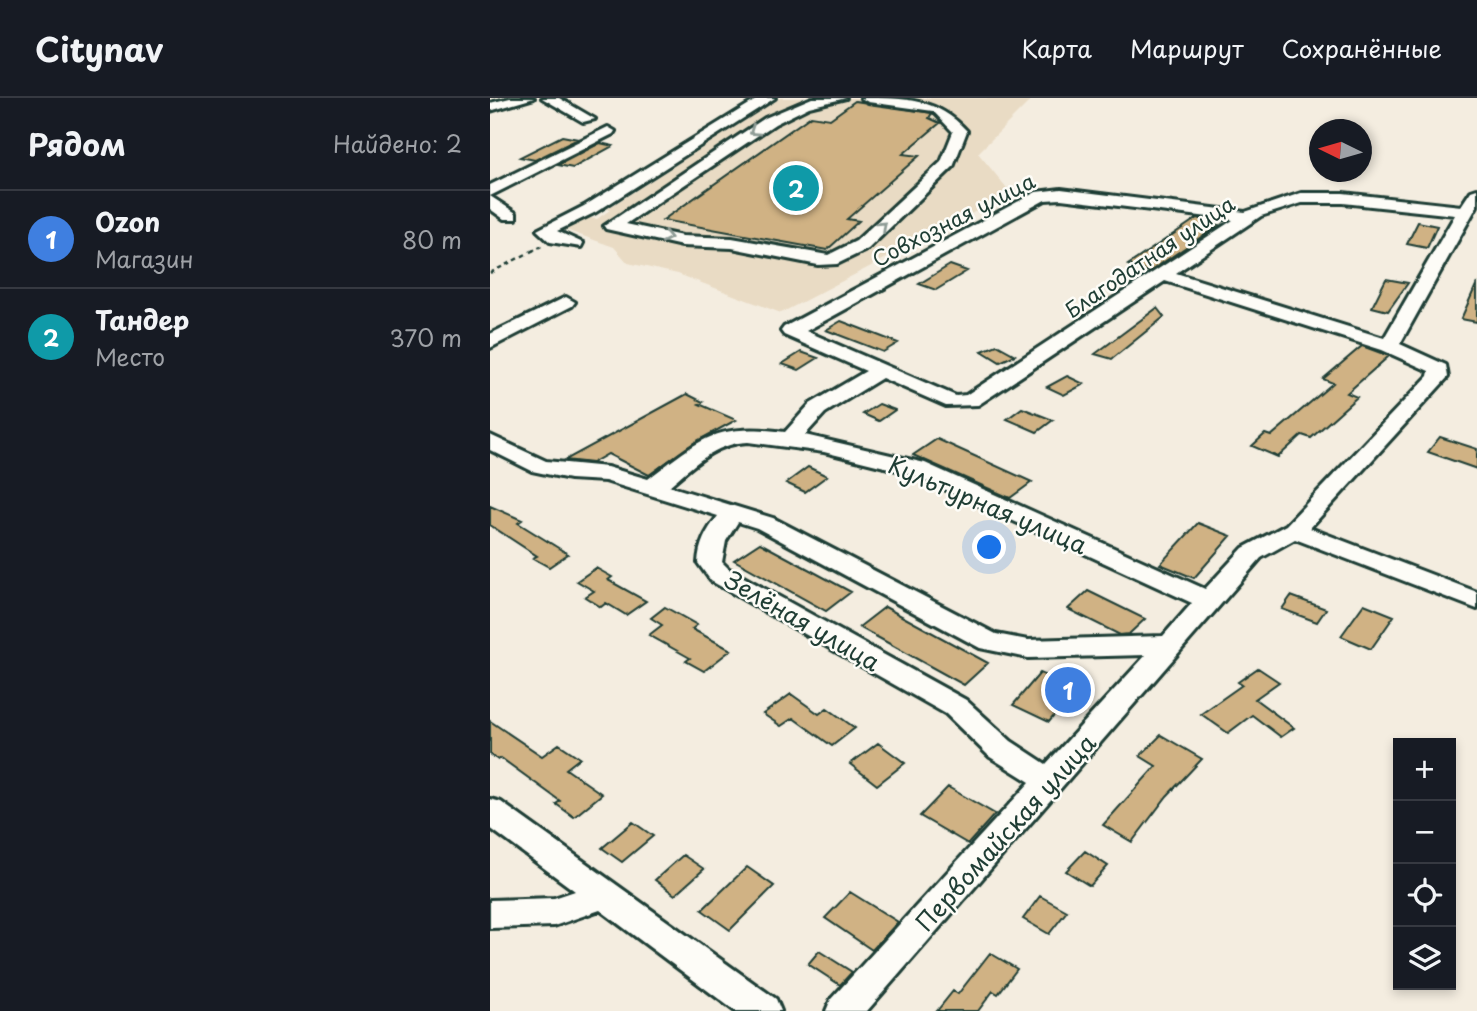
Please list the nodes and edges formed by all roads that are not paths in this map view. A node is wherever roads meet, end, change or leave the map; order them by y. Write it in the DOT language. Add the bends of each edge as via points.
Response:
graph roads {
  1 [pos="527,98"];
  2 [pos="549,98"];
  3 [pos="768,98"];
  4 [pos="839,98"];
  5 [pos="868,98"];
  6 [pos="943,103"];
  7 [pos="490,107"];
  8 [pos="588,119"];
  9 [pos="608,131"];
  10 [pos="490,191"];
  11 [pos="1477,194"];
  12 [pos="490,201"];
  13 [pos="1466,211"];
  14 [pos="510,216"];
  15 [pos="1245,217"];
  16 [pos="575,243"];
  17 [pos="1165,275"];
  18 [pos="566,302"];
  19 [pos="490,342"];
  20 [pos="1389,346"];
  21 [pos="881,371"];
  22 [pos="791,441"];
  23 [pos="490,442"];
  24 [pos="654,486"];
  25 [pos="734,512"];
  26 [pos="1294,530"];
  27 [pos="1209,601"];
  28 [pos="1477,601"];
  29 [pos="1171,645"];
  30 [pos="1052,780"];
  31 [pos="490,811"];
  32 [pos="605,895"];
  33 [pos="490,914"];
  34 [pos="763,1011"];
  35 [pos="844,1011"];
  1 -- 7 [label="street"];
  2 -- 8 [label="street"];
  3 -- 16 [label="street" via="551,234"];
  4 -- 6 [label="street, one-way" via="806,103 770,121 612,226 818,260 844,256 862,245 948,164 960,131"];
  5 -- 6 [label="street"];
  9 -- 10 [label="street"];
  11 -- 13 [label="street"];
  12 -- 14 [label="street"];
  13 -- 15 [label="street, Благодатная улица" via="1301,198"];
  13 -- 20 [label="street"];
  15 -- 17 [label="street, Благодатная улица"];
  15 -- 21 [label="street, Совхозная улица" via="1042,195 791,331"];
  17 -- 20 [label="street"];
  17 -- 21 [label="street, Благодатная улица" via="971,401 953,402"];
  18 -- 19 [label="street"];
  20 -- 26 [label="street, Первомайская улица" via="1429,362 1439,369 1438,377"];
  21 -- 22 [label="street" via="810,413"];
  22 -- 24 [label="street, Культурная улица" via="730,436 714,442"];
  22 -- 27 [label="street, Культурная улица" via="917,468"];
  23 -- 24 [label="street" via="540,466 607,474"];
  24 -- 25 [label="street"];
  25 -- 29 [label="street" via="814,546 989,642 1028,649"];
  25 -- 30 [label="street, Зелёная улица" via="710,547 710,563 720,575 956,707 1012,760"];
  26 -- 27 [label="street, Первомайская улица" via="1251,553"];
  26 -- 28 [label="street"];
  27 -- 29 [label="street, Первомайская улица"];
  29 -- 30 [label="street, Первомайская улица"];
  30 -- 35 [label="street, Первомайская улица"];
  31 -- 32 [label="street"];
  32 -- 33 [label="street" via="554,912"];
  32 -- 34 [label="street"];
}
